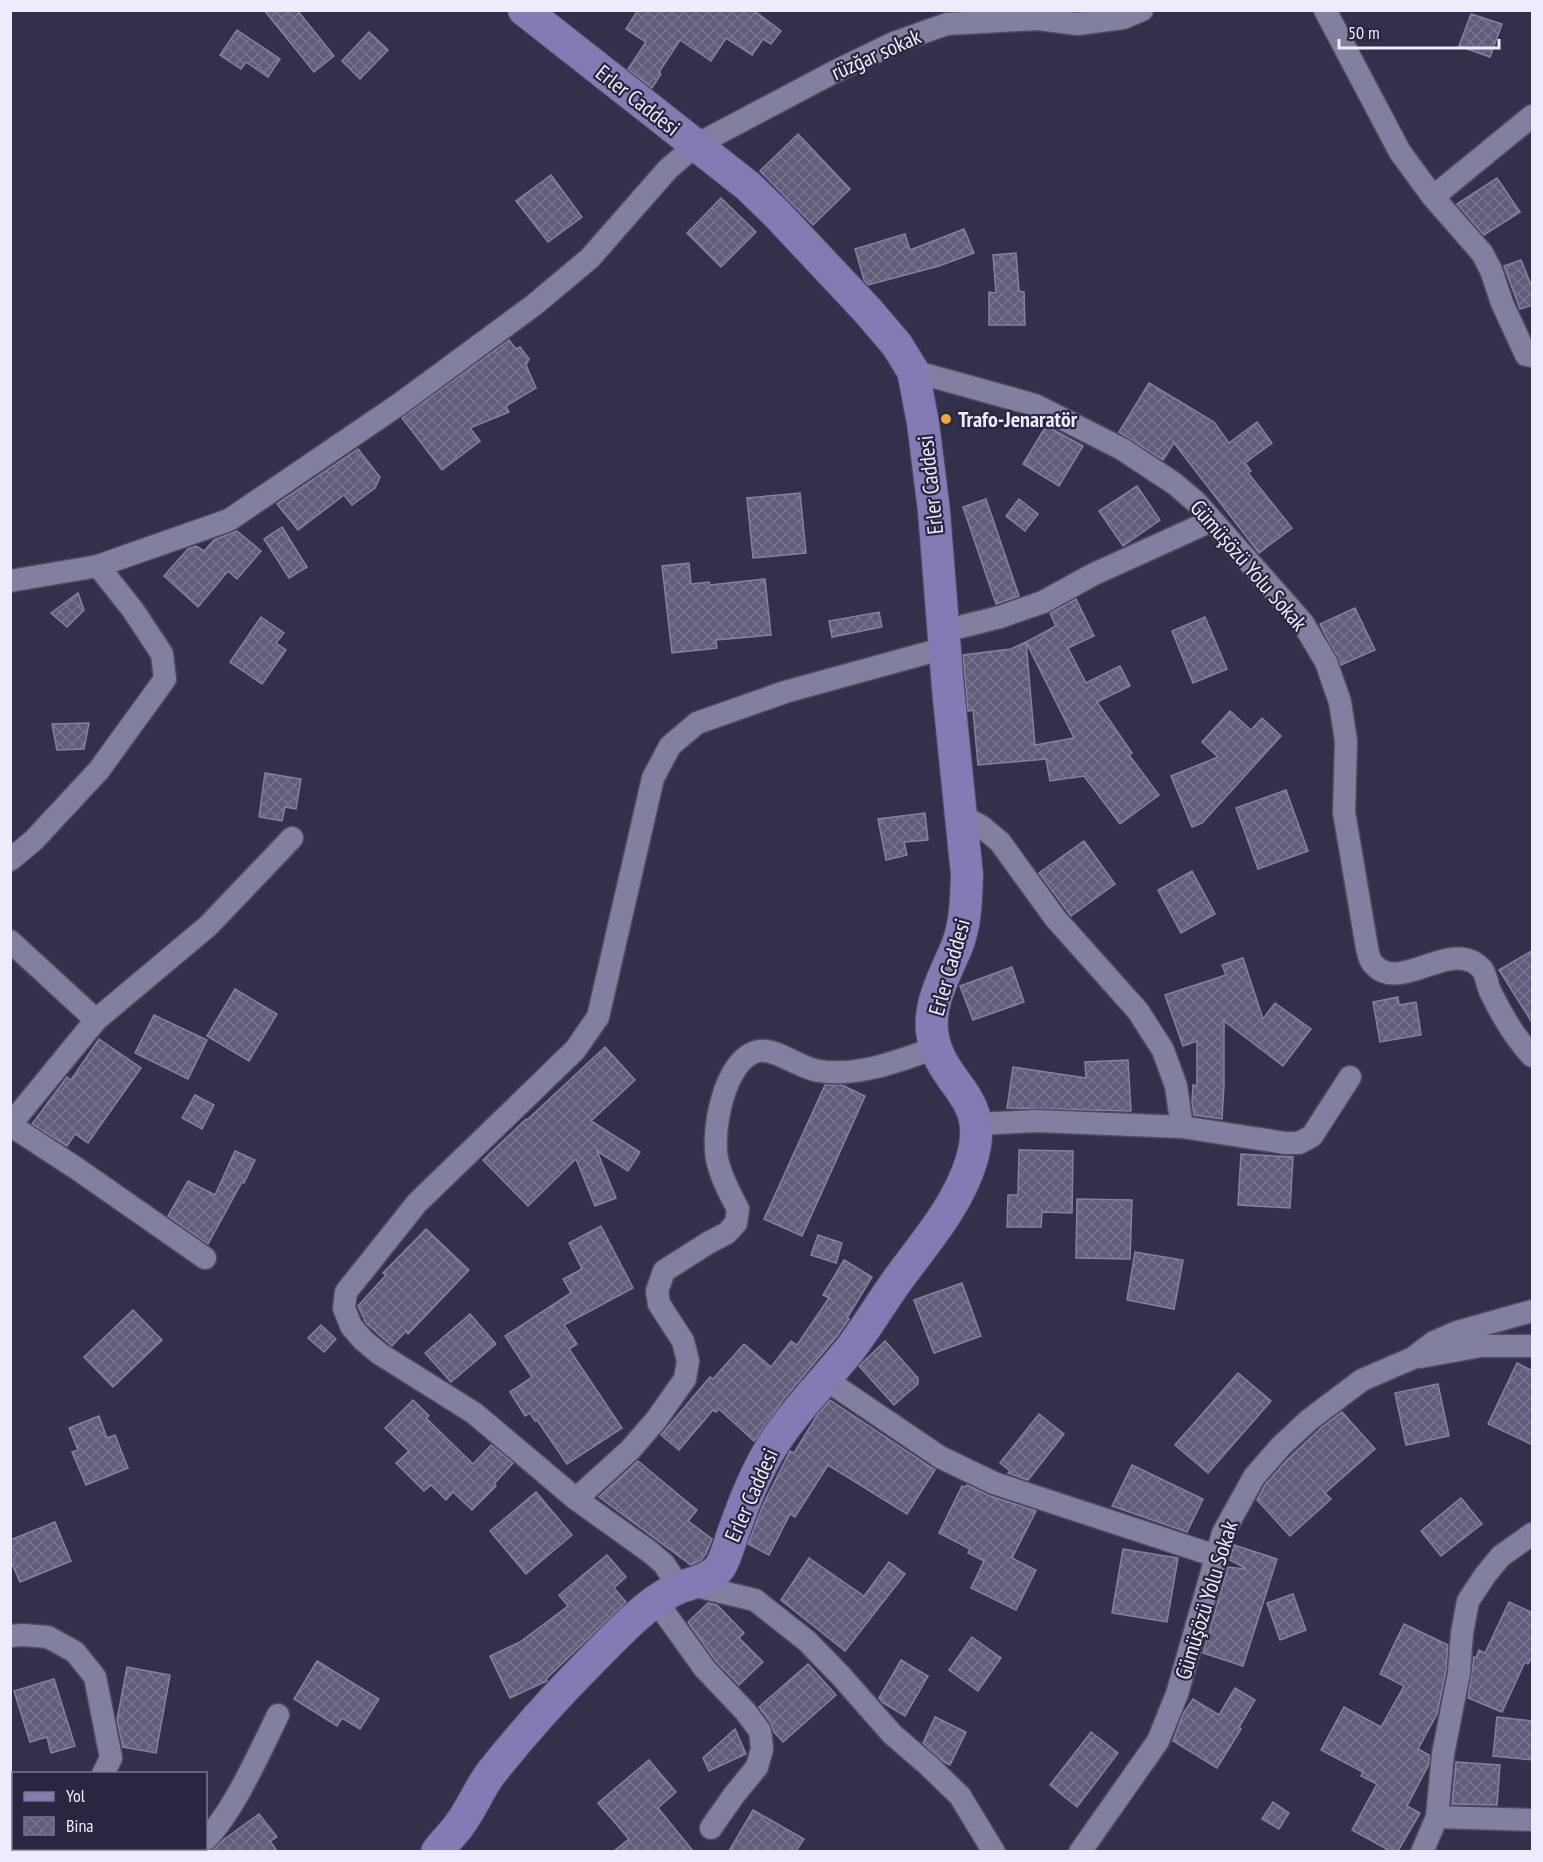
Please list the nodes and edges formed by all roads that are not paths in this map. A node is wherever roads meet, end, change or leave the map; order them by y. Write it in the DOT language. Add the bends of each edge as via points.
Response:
graph roads {
  1 [pos="524,10"];
  2 [pos="1142,10"];
  3 [pos="1325,10"];
  4 [pos="1340,10"];
  5 [pos="948,17"];
  6 [pos="1353,64"];
  7 [pos="1533,117"];
  8 [pos="696,145"];
  9 [pos="1433,197"];
  10 [pos="1533,356"];
  11 [pos="913,371"];
  12 [pos="1211,521"];
  13 [pos="98,566"];
  14 [pos="10,581"];
  15 [pos="944,639"];
  16 [pos="961,816"];
  17 [pos="292,838"];
  18 [pos="10,860"];
  19 [pos="10,941"];
  20 [pos="96,1020"];
  21 [pos="935,1048"];
  22 [pos="1533,1056"];
  23 [pos="1350,1077"];
  24 [pos="978,1124"];
  25 [pos="1182,1127"];
  26 [pos="205,1258"];
  27 [pos="1533,1311"];
  28 [pos="1533,1346"];
  29 [pos="1413,1358"];
  30 [pos="825,1379"];
  31 [pos="576,1499"];
  32 [pos="1533,1534"];
  33 [pos="1216,1556"];
  34 [pos="688,1584"];
  35 [pos="656,1600"];
  36 [pos="10,1636"];
  37 [pos="278,1715"];
  38 [pos="104,1772"];
  39 [pos="1437,1817"];
  40 [pos="1533,1820"];
  41 [pos="711,1828"];
  42 [pos="207,1838"];
  43 [pos="437,1851"];
  44 [pos="994,1851"];
  45 [pos="1080,1851"];
  46 [pos="1422,1851"];
  1 -- 8 [label="street, Erler Caddesi"];
  2 -- 5 [label="street, rüzğar sokak" via="1123,18 1078,24"];
  3 -- 6 [label="street"];
  4 -- 6 [label="street"];
  5 -- 8 [label="street, rüzğar sokak"];
  6 -- 9 [label="street" via="1400,152"];
  7 -- 9 [label="street"];
  8 -- 11 [label="street, Erler Caddesi" via="776,213 868,311"];
  8 -- 13 [label="street, rüzğar sokak" via="668,169 590,258 534,305 401,403 229,520"];
  9 -- 10 [label="street" via="1482,253 1526,355"];
  11 -- 12 [label="street, Gümüşözü Yolu Sokak" via="1035,405 1082,428 1175,484"];
  11 -- 15 [label="street, Erler Caddesi" via="929,464"];
  12 -- 15 [label="street" via="1094,574 1043,602"];
  12 -- 22 [label="street, Gümüşözü Yolu Sokak" via="1303,623 1326,662 1340,702 1347,741 1344,812 1366,948 1373,965 1389,974 1438,962 1471,961 1483,970 1503,1016"];
  13 -- 14 [label="street, rüzğar sokak"];
  13 -- 18 [label="street" via="162,654 165,679 99,770 34,840"];
  15 -- 16 [label="street, Erler Caddesi"];
  15 -- 31 [label="street" via="734,708 697,723 670,746 653,778 598,1017 575,1050 417,1203 346,1292 347,1317 363,1340 474,1413"];
  16 -- 21 [label="street, Erler Caddesi" via="966,905 957,947 935,1001"];
  16 -- 25 [label="street" via="1000,842 1055,918 1138,1011 1163,1050 1176,1086"];
  17 -- 20 [label="street" via="208,926"];
  19 -- 20 [label="street"];
  20 -- 26 [label="street" via="10,1125"];
  21 -- 24 [label="street, Erler Caddesi" via="972,1107"];
  21 -- 31 [label="street" via="890,1064 850,1071 818,1071 772,1051 758,1051 742,1060 726,1086 716,1137 717,1161 738,1209 736,1223 727,1233 664,1271 657,1291 658,1304 683,1341 688,1361 685,1379 630,1450"];
  23 -- 25 [label="street" via="1319,1127 1299,1143"];
  24 -- 25 [label="street" via="1037,1121"];
  24 -- 30 [label="street, Erler Caddesi" via="971,1162 949,1210"];
  27 -- 29 [label="street, Gümüşözü Yolu Sokak" via="1457,1332 1434,1342"];
  28 -- 29 [label="street" via="1481,1346"];
  29 -- 33 [label="street, Gümüşözü Yolu Sokak" via="1362,1380 1281,1446 1254,1477 1234,1510"];
  30 -- 33 [label="street" via="939,1457 993,1483"];
  30 -- 34 [label="street, Erler Caddesi" via="769,1451 719,1568 711,1576"];
  31 -- 34 [label="street" via="650,1552 675,1581"];
  32 -- 39 [label="street" via="1501,1556 1468,1601 1443,1754"];
  33 -- 45 [label="street, Gümüşözü Yolu Sokak" via="1177,1695 1158,1740"];
  34 -- 35 [label="street, Erler Caddesi"];
  34 -- 44 [label="street" via="755,1600 807,1641 892,1734 960,1796"];
  35 -- 41 [label="street" via="705,1669 746,1710 760,1731 762,1749 757,1767"];
  35 -- 43 [label="street, Erler Caddesi" via="525,1731"];
  36 -- 38 [label="street" via="48,1637 75,1652 95,1677 111,1758"];
  37 -- 42 [label="street" via="237,1795"];
  39 -- 40 [label="street"];
  39 -- 46 [label="street"];
}
